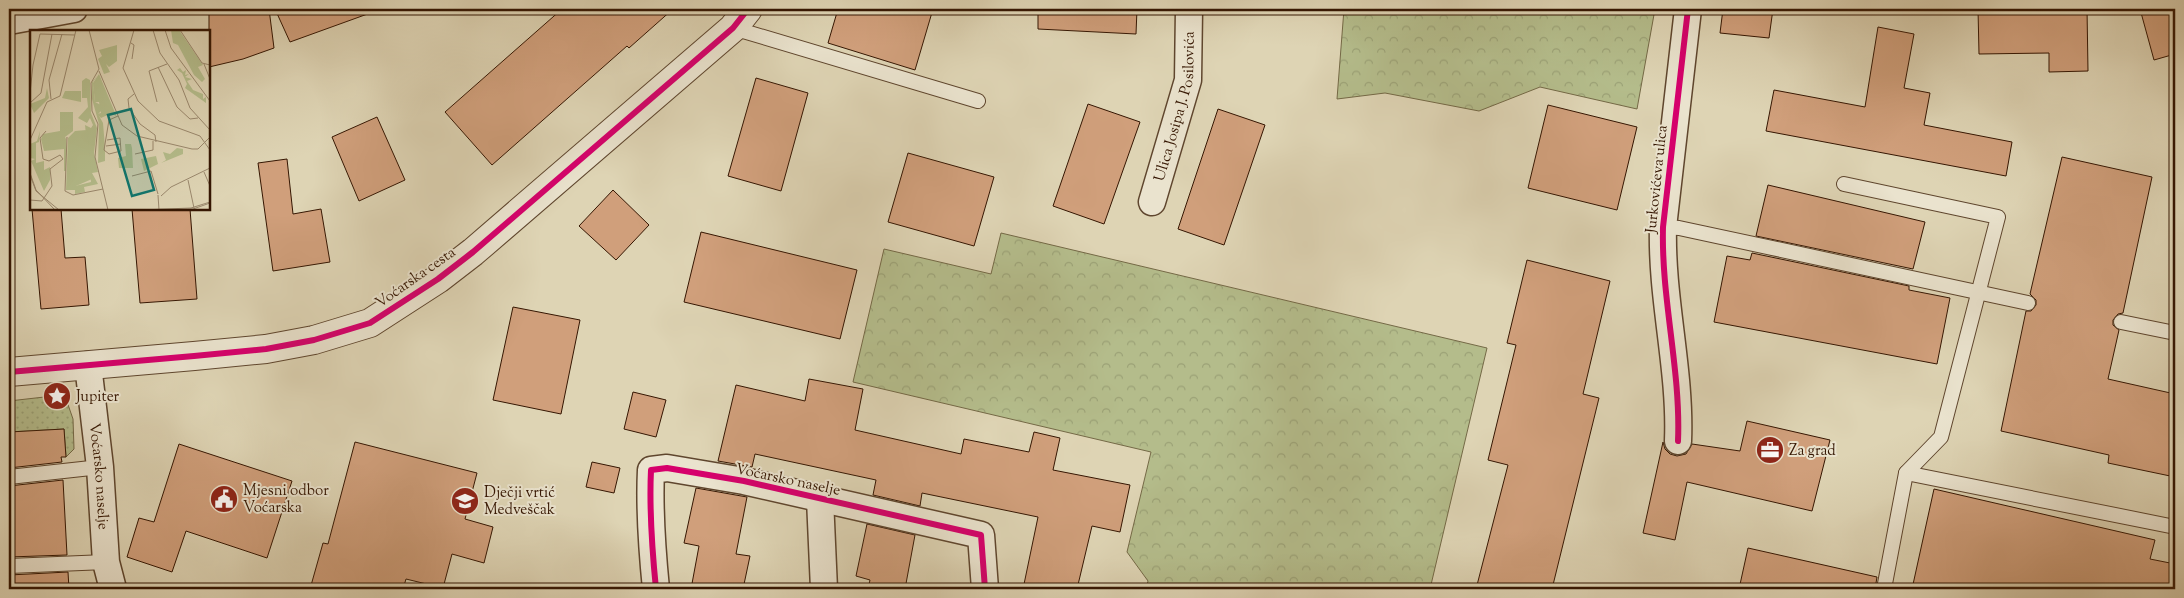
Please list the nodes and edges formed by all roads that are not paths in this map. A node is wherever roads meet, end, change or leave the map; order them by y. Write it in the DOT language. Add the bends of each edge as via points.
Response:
graph roads {
  1 [pos="74,9"];
  2 [pos="1189,9"];
  3 [pos="1688,9"];
  4 [pos="740,18"];
  5 [pos="9,21"];
  6 [pos="978,101"];
  7 [pos="1844,184"];
  8 [pos="1152,202"];
  9 [pos="1663,227"];
  10 [pos="1979,293"];
  11 [pos="2028,303"];
  12 [pos="2121,322"];
  13 [pos="2175,333"];
  14 [pos="88,365"];
  15 [pos="9,372"];
  16 [pos="1678,441"];
  17 [pos="100,468"];
  18 [pos="1906,472"];
  19 [pos="9,477"];
  20 [pos="820,499"];
  21 [pos="2175,527"];
  22 [pos="106,562"];
  23 [pos="9,566"];
  24 [pos="113,589"];
  25 [pos="656,589"];
  26 [pos="824,589"];
  27 [pos="985,589"];
  28 [pos="1884,589"];
  1 -- 5 [label="street"];
  2 -- 8 [label="street, Ulica Josipa J. Posilovića" via="1188,80"];
  3 -- 9 [label="street, Jurkovićeva ulica"];
  4 -- 6 [label="lane"];
  4 -- 14 [label="street, Voćarska cesta" via="473,252 370,323 314,340 266,349"];
  7 -- 10 [label="lane" via="1998,217"];
  9 -- 10 [label="lane"];
  9 -- 16 [label="street, Jurkovićeva ulica" via="1663,257 1679,414"];
  10 -- 11 [label="lane"];
  10 -- 18 [label="lane" via="1941,437"];
  12 -- 13 [label="lane"];
  14 -- 15 [label="street, Voćarska cesta"];
  14 -- 17 [label="street, Voćarsko naselje"];
  17 -- 19 [label="lane"];
  17 -- 22 [label="street, Voćarsko naselje"];
  18 -- 21 [label="lane"];
  18 -- 28 [label="lane"];
  20 -- 25 [label="street, Voćarsko naselje" via="744,481 667,468 651,470 649,503"];
  20 -- 26 [label="street, Voćarsko naselje"];
  20 -- 27 [label="street, Voćarsko naselje" via="981,535"];
  22 -- 23 [label="lane"];
  22 -- 24 [label="street, Voćarsko naselje"];
}
